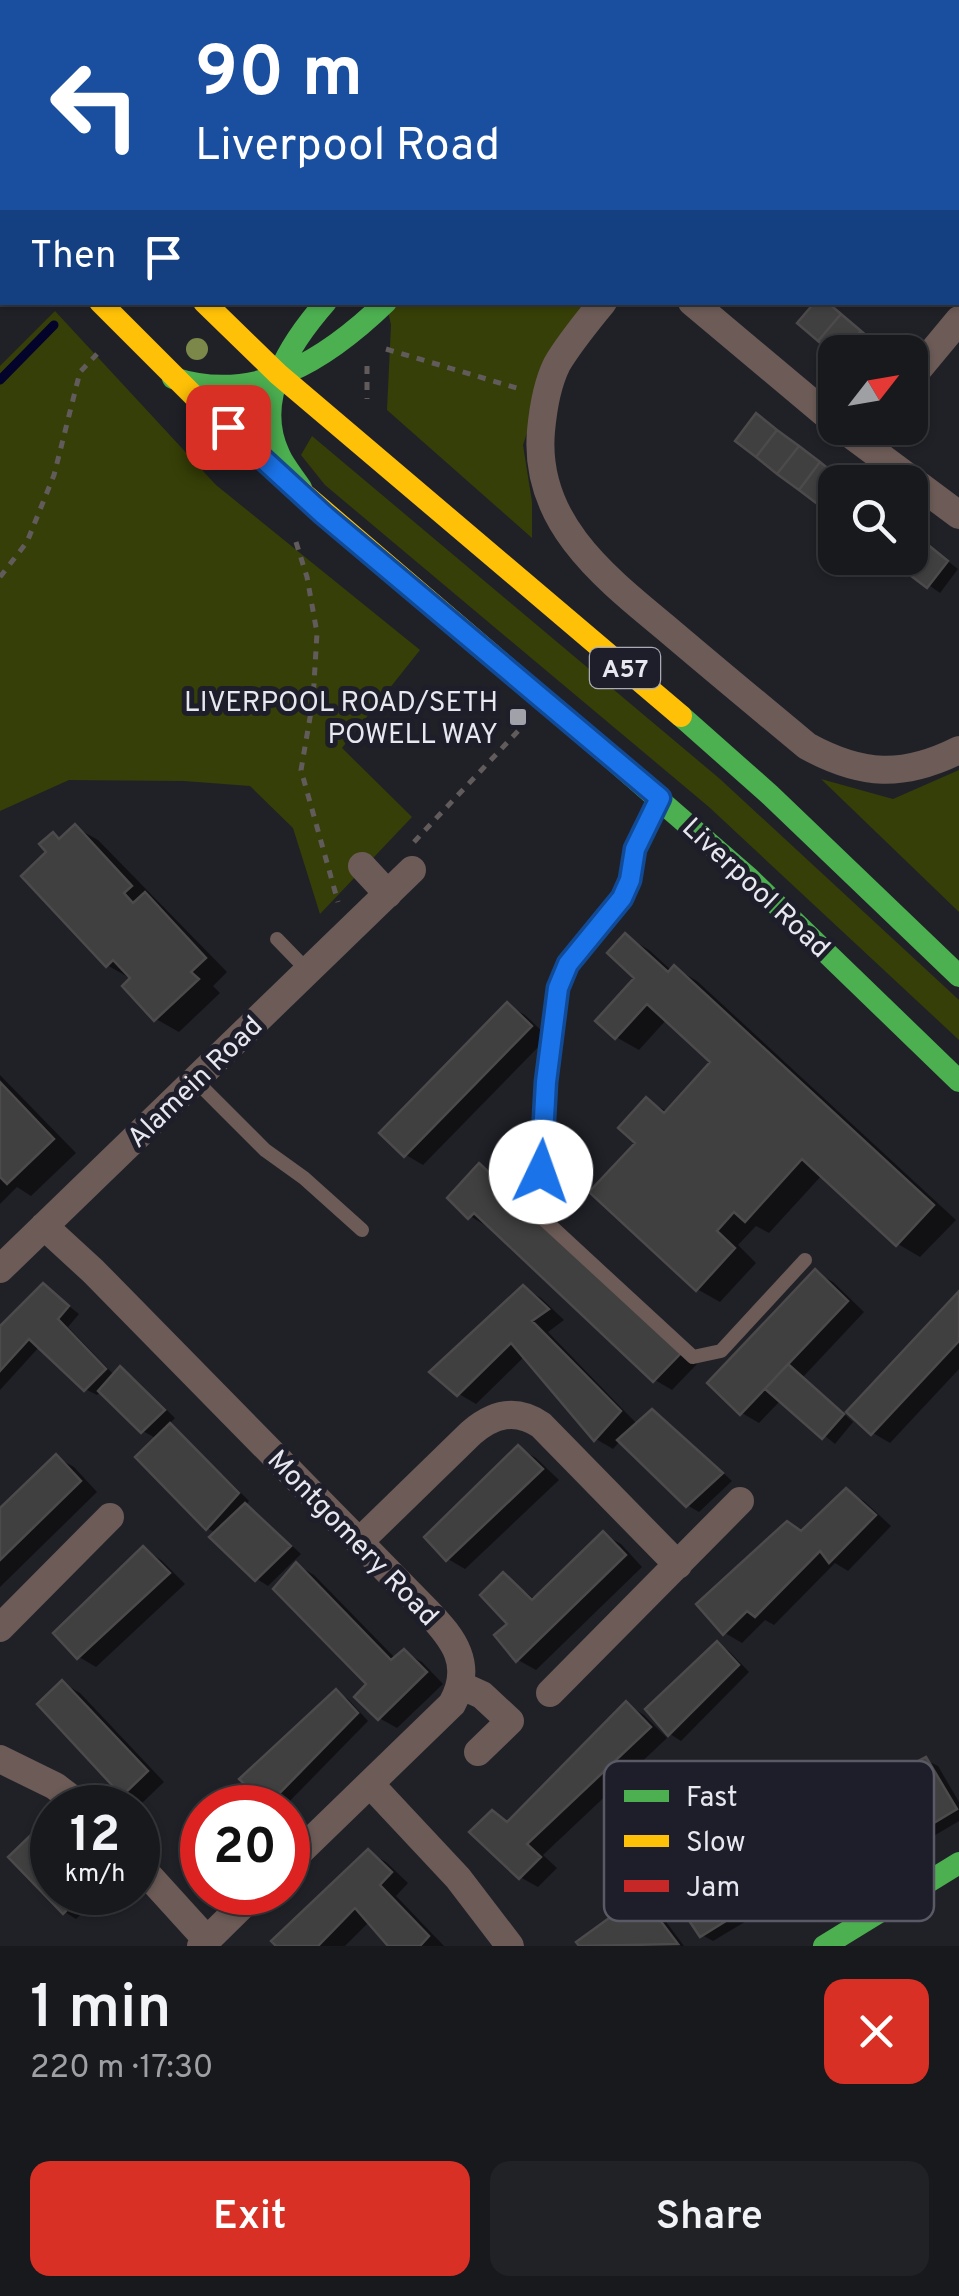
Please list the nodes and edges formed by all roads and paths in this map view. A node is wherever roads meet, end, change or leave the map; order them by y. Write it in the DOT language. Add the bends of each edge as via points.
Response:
graph roads {
  1 [pos="103,305"];
  2 [pos="207,305"];
  3 [pos="324,305"];
  4 [pos="382,305"];
  5 [pos="601,305"];
  6 [pos="696,305"];
  7 [pos="959,320"];
  8 [pos="387,337"];
  9 [pos="106,346"];
  10 [pos="928,357"];
  11 [pos="278,374"];
  12 [pos="173,378"];
  13 [pos="548,391"];
  14 [pos="818,408"];
  15 [pos="873,445"];
  16 [pos="316,507"];
  17 [pos="959,515"];
  18 [pos="0,577"];
  19 [pos="546,702"];
  20 [pos="959,750"];
  21 [pos="660,798"];
  22 [pos="362,866"];
  23 [pos="412,870"];
  24 [pos="388,894"];
  25 [pos="347,934"];
  26 [pos="276,939"];
  27 [pos="308,971"];
  28 [pos="959,976"];
  29 [pos="195,1080"];
  30 [pos="959,1080"];
  31 [pos="44,1226"];
  32 [pos="362,1230"];
  33 [pos="805,1260"];
  34 [pos="0,1268"];
  35 [pos="740,1501"];
  36 [pos="110,1517"];
  37 [pos="358,1542"];
  38 [pos="678,1565"];
  39 [pos="0,1628"];
  40 [pos="460,1685"];
  41 [pos="550,1693"];
  42 [pos="478,1752"];
  43 [pos="0,1759"];
  44 [pos="370,1784"];
  45 [pos="53,1785"];
  46 [pos="310,1842"];
  47 [pos="959,1863"];
  48 [pos="934,1878"];
  49 [pos="160,1890"];
  50 [pos="233,1915"];
  51 [pos="865,1921"];
  52 [pos="204,1943"];
  53 [pos="510,1946"];
  54 [pos="824,1946"];
  1 -- 12 [label="main road, Liverpool Road / A57"];
  2 -- 11 [label="main road, A57"];
  3 -- 11 [label="main road"];
  4 -- 11 [label="main road" via="344,338"];
  5 -- 13 [label="street" via="556,367"];
  6 -- 14 [label="street"];
  7 -- 10 [label="street"];
  8 -- 13 [label="path" via="380,347 520,389"];
  9 -- 18 [label="path" via="80,372 54,475 28,542"];
  11 -- 12 [label="main road" via="218,389"];
  11 -- 16 [label="main road" via="272,429 278,452"];
  11 -- 28 [label="main road, A57" via="690,724"];
  12 -- 16 [label="main road, Liverpool Road / A57"];
  13 -- 20 [label="street" via="542,467 558,518 591,564 807,746 834,761 898,770"];
  15 -- 17 [label="street"];
  16 -- 19 [label="main road, Liverpool Road / A57"];
  16 -- 25 [label="path" via="294,536 318,633 301,770"];
  19 -- 21 [label="main road, Liverpool Road / A57"];
  19 -- 23 [label="path" via="408,848"];
  21 -- 30 [label="main road, Liverpool Road / A57"];
  21 -- 33 [label="lane" via="635,849 622,898 568,964 558,988 538,1214 694,1357 721,1351"];
  22 -- 24 [label="street"];
  23 -- 24 [label="street, Alamein Road"];
  24 -- 25 [label="street, Alamein Road"];
  25 -- 27 [label="street, Alamein Road"];
  26 -- 27 [label="lane"];
  27 -- 29 [label="street, Alamein Road"];
  29 -- 31 [label="street, Alamein Road"];
  29 -- 32 [label="lane" via="265,1150"];
  31 -- 34 [label="street, Alamein Road"];
  31 -- 37 [label="street, Montgomery Road"];
  35 -- 38 [label="street"];
  36 -- 39 [label="street"];
  37 -- 38 [label="street" via="470,1432 510,1414 532,1420"];
  37 -- 40 [label="street, Montgomery Road" via="453,1640 461,1657"];
  38 -- 41 [label="street"];
  40 -- 42 [label="street" via="510,1721"];
  40 -- 44 [label="street" via="444,1712"];
  43 -- 45 [label="street"];
  44 -- 46 [label="street"];
  44 -- 53 [label="street" via="458,1878"];
  47 -- 48 [label="main road"];
  49 -- 52 [label="street"];
  50 -- 52 [label="street"];
  51 -- 54 [label="main road"];
}
